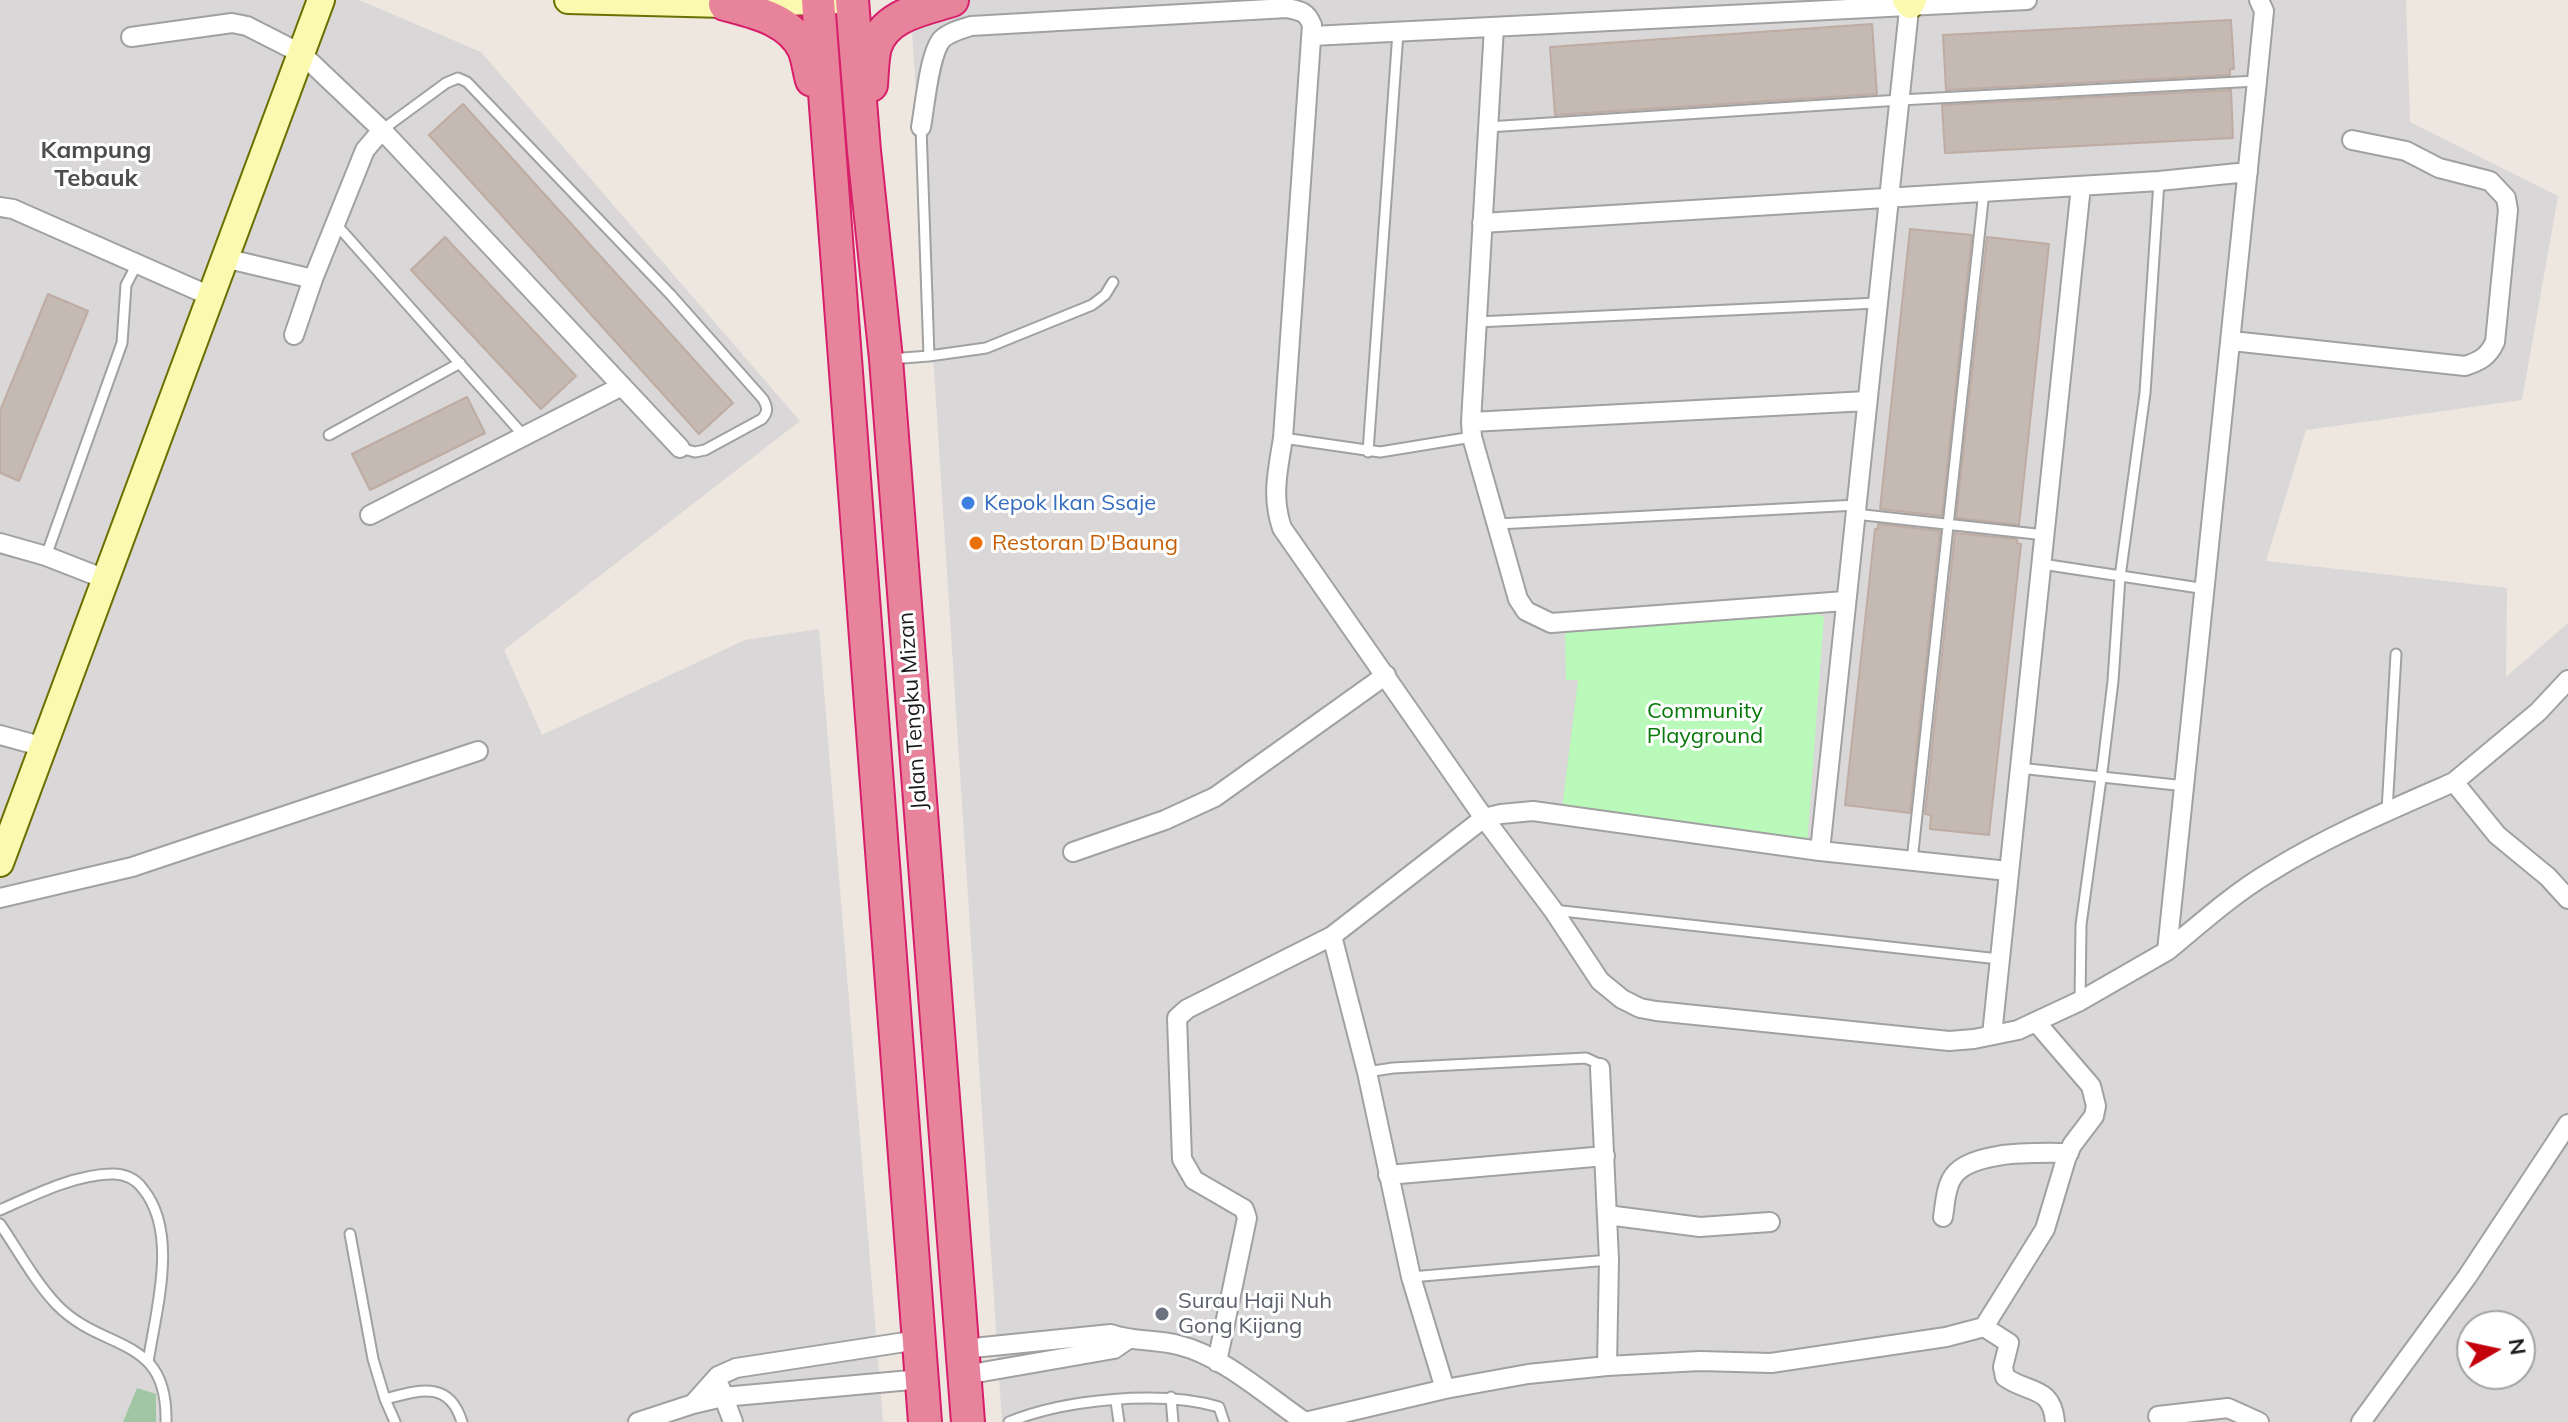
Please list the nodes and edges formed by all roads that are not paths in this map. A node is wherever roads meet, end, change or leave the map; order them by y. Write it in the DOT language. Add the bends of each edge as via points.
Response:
graph roads {
  1 [pos="568,0"];
  2 [pos="825,0"];
  3 [pos="852,0"];
  4 [pos="952,0"];
  5 [pos="2027,0"];
  6 [pos="2259,0"];
  7 [pos="1910,1"];
  8 [pos="324,2"];
  9 [pos="725,4"];
  10 [pos="1494,27"];
  11 [pos="1398,32"];
  12 [pos="1312,36"];
  13 [pos="131,37"];
  14 [pos="302,54"];
  15 [pos="2257,81"];
  16 [pos="1900,100"];
  17 [pos="921,127"];
  18 [pos="1488,127"];
  19 [pos="382,130"];
  20 [pos="2352,140"];
  21 [pos="864,151"];
  22 [pos="831,153"];
  23 [pos="2248,172"];
  24 [pos="2159,181"];
  25 [pos="2081,186"];
  26 [pos="1984,191"];
  27 [pos="1889,196"];
  28 [pos="0,207"];
  29 [pos="335,223"];
  30 [pos="1482,223"];
  31 [pos="224,258"];
  32 [pos="137,264"];
  33 [pos="313,279"];
  34 [pos="1113,282"];
  35 [pos="210,296"];
  36 [pos="1877,303"];
  37 [pos="1477,322"];
  38 [pos="294,335"];
  39 [pos="2232,341"];
  40 [pos="929,356"];
  41 [pos="886,359"];
  42 [pos="460,363"];
  43 [pos="622,386"];
  44 [pos="1867,401"];
  45 [pos="1472,429"];
  46 [pos="329,435"];
  47 [pos="524,436"];
  48 [pos="1283,438"];
  49 [pos="680,448"];
  50 [pos="1368,452"];
  51 [pos="1856,510"];
  52 [pos="370,515"];
  53 [pos="1498,524"];
  54 [pos="1947,524"];
  55 [pos="2045,535"];
  56 [pos="0,543"];
  57 [pos="46,556"];
  58 [pos="2042,564"];
  59 [pos="2120,577"];
  60 [pos="105,579"];
  61 [pos="2206,589"];
  62 [pos="1845,601"];
  63 [pos="2396,654"];
  64 [pos="1386,675"];
  65 [pos="2568,680"];
  66 [pos="0,735"];
  67 [pos="44,747"];
  68 [pos="478,751"];
  69 [pos="2019,768"];
  70 [pos="2101,776"];
  71 [pos="2454,782"];
  72 [pos="2185,786"];
  73 [pos="2387,811"];
  74 [pos="1484,818"];
  75 [pos="3,847"];
  76 [pos="1820,851"];
  77 [pos="1073,852"];
  78 [pos="1912,861"];
  79 [pos="2008,871"];
  80 [pos="0,898"];
  81 [pos="2568,899"];
  82 [pos="1553,910"];
  83 [pos="1332,936"];
  84 [pos="2167,951"];
  85 [pos="1999,959"];
  86 [pos="2080,1001"];
  87 [pos="2036,1022"];
  88 [pos="1992,1035"];
  89 [pos="1600,1068"];
  90 [pos="1367,1072"];
  91 [pos="2568,1124"];
  92 [pos="2069,1153"];
  93 [pos="1605,1156"];
  94 [pos="1388,1175"];
  95 [pos="0,1210"];
  96 [pos="1607,1215"];
  97 [pos="1943,1217"];
  98 [pos="1770,1222"];
  99 [pos="0,1224"];
  100 [pos="350,1234"];
  101 [pos="1609,1260"];
  102 [pos="1411,1277"];
  103 [pos="1984,1327"];
  104 [pos="918,1340"];
  105 [pos="148,1362"];
  106 [pos="964,1362"];
  107 [pos="1217,1362"];
  108 [pos="1607,1366"];
  109 [pos="718,1376"];
  110 [pos="922,1379"];
  111 [pos="1445,1389"];
  112 [pos="723,1397"];
  113 [pos="1171,1397"];
  114 [pos="385,1399"];
  115 [pos="1116,1401"];
  116 [pos="693,1404"];
  117 [pos="2158,1416"];
  118 [pos="166,1422"];
  119 [pos="395,1422"];
  120 [pos="462,1422"];
  121 [pos="638,1422"];
  122 [pos="733,1422"];
  123 [pos="925,1422"];
  124 [pos="968,1422"];
  125 [pos="1009,1422"];
  126 [pos="1119,1422"];
  127 [pos="1173,1422"];
  128 [pos="1224,1422"];
  129 [pos="1305,1422"];
  130 [pos="2055,1422"];
  131 [pos="2259,1422"];
  132 [pos="2361,1422"];
  1 -- 9 [label="street"];
  2 -- 9 [label="street"];
  2 -- 22 [label="highway, Jalan Tengku Mizan"];
  3 -- 21 [label="highway, Jalan Tengku Mizan"];
  4 -- 21 [label="highway" via="900,17 875,46"];
  5 -- 7 [label="street"];
  6 -- 15 [label="street" via="2264,11"];
  7 -- 10 [label="street"];
  7 -- 16 [label="street"];
  8 -- 14 [label="street"];
  9 -- 22 [label="highway" via="780,23 804,49"];
  10 -- 11 [label="street"];
  10 -- 18 [label="street"];
  11 -- 12 [label="street"];
  11 -- 50 [label="lane"];
  12 -- 17 [label="street" via="1309,17 1287,8 971,26 944,38 936,48"];
  12 -- 48 [label="street"];
  13 -- 14 [label="street" via="232,23"];
  14 -- 19 [label="street"];
  14 -- 31 [label="street"];
  15 -- 16 [label="lane"];
  15 -- 23 [label="street"];
  16 -- 18 [label="lane"];
  16 -- 27 [label="street"];
  17 -- 40 [label="lane"];
  18 -- 30 [label="street"];
  19 -- 29 [label="street" via="365,150"];
  19 -- 43 [label="street"];
  19 -- 49 [label="lane" via="446,83 458,78 467,82 670,294 767,407 762,419 705,450"];
  20 -- 39 [label="street" via="2406,151 2439,168 2490,181 2506,198 2490,353 2465,366"];
  21 -- 41 [label="highway, Jalan Tengku Mizan"];
  22 -- 104 [label="highway, Jalan Tengku Mizan"];
  23 -- 24 [label="street"];
  23 -- 39 [label="street"];
  24 -- 25 [label="street"];
  24 -- 59 [label="lane" via="2145,393"];
  25 -- 26 [label="street"];
  25 -- 55 [label="street"];
  26 -- 27 [label="street"];
  26 -- 54 [label="lane"];
  27 -- 30 [label="street"];
  27 -- 36 [label="street"];
  28 -- 32 [label="street"];
  29 -- 33 [label="street"];
  29 -- 42 [label="lane"];
  30 -- 37 [label="street"];
  31 -- 33 [label="street"];
  31 -- 35 [label="street"];
  32 -- 35 [label="street"];
  32 -- 57 [label="lane" via="126,285 122,343"];
  33 -- 38 [label="street"];
  34 -- 40 [label="lane" via="1092,305 986,348"];
  35 -- 60 [label="street"];
  36 -- 37 [label="lane"];
  36 -- 44 [label="street"];
  37 -- 45 [label="street"];
  39 -- 61 [label="street"];
  40 -- 41 [label="lane"];
  41 -- 106 [label="highway, Jalan Tengku Mizan"];
  42 -- 46 [label="lane"];
  42 -- 47 [label="lane"];
  43 -- 47 [label="street"];
  43 -- 49 [label="street"];
  44 -- 45 [label="street"];
  44 -- 51 [label="street"];
  45 -- 50 [label="lane"];
  45 -- 53 [label="street"];
  47 -- 52 [label="street"];
  48 -- 50 [label="lane"];
  48 -- 64 [label="street" via="1274,489 1282,528"];
  51 -- 53 [label="lane"];
  51 -- 54 [label="lane"];
  51 -- 62 [label="street"];
  53 -- 62 [label="street" via="1518,599 1526,611 1551,623"];
  54 -- 55 [label="lane"];
  54 -- 78 [label="lane"];
  55 -- 58 [label="street"];
  56 -- 57 [label="street"];
  57 -- 60 [label="street"];
  58 -- 59 [label="lane"];
  58 -- 69 [label="street"];
  59 -- 61 [label="lane"];
  59 -- 70 [label="lane"];
  60 -- 67 [label="street"];
  61 -- 72 [label="street"];
  62 -- 76 [label="street"];
  63 -- 73 [label="lane"];
  64 -- 74 [label="street"];
  64 -- 77 [label="street" via="1215,797"];
  65 -- 71 [label="street"];
  66 -- 67 [label="street"];
  67 -- 75 [label="street"];
  68 -- 80 [label="street" via="132,867"];
  69 -- 70 [label="lane"];
  69 -- 79 [label="street"];
  70 -- 72 [label="lane"];
  70 -- 86 [label="lane" via="2081,925"];
  71 -- 73 [label="street"];
  71 -- 81 [label="street" via="2497,835"];
  72 -- 84 [label="street"];
  73 -- 84 [label="street" via="2272,871"];
  74 -- 76 [label="street" via="1533,811"];
  74 -- 82 [label="street"];
  74 -- 83 [label="street"];
  76 -- 78 [label="street"];
  78 -- 79 [label="street"];
  79 -- 85 [label="street"];
  82 -- 85 [label="lane"];
  82 -- 88 [label="street" via="1600,981 1640,1008 1949,1041"];
  83 -- 90 [label="street"];
  83 -- 107 [label="street" via="1177,1018 1182,1159 1194,1180 1244,1209 1247,1218"];
  84 -- 86 [label="street"];
  85 -- 88 [label="street"];
  86 -- 87 [label="street"];
  87 -- 88 [label="street"];
  87 -- 92 [label="street" via="2094,1095 2094,1116"];
  89 -- 90 [label="lane" via="1586,1058"];
  89 -- 93 [label="street"];
  90 -- 94 [label="street"];
  91 -- 132 [label="street" via="2467,1277"];
  92 -- 97 [label="street" via="1999,1156 1966,1167 1951,1179"];
  92 -- 103 [label="street" via="2045,1229"];
  93 -- 94 [label="street"];
  93 -- 96 [label="street"];
  94 -- 102 [label="street"];
  95 -- 105 [label="lane" via="80,1179 114,1173 137,1180 154,1201 162,1229 161,1277"];
  96 -- 98 [label="street" via="1700,1227"];
  96 -- 101 [label="street"];
  99 -- 105 [label="lane" via="54,1303 76,1323"];
  100 -- 114 [label="lane"];
  101 -- 102 [label="lane"];
  101 -- 108 [label="street"];
  102 -- 111 [label="street"];
  103 -- 108 [label="street" via="1771,1363"];
  103 -- 130 [label="street" via="2009,1343 2005,1377 2046,1395"];
  104 -- 109 [label="street" via="736,1368"];
  104 -- 110 [label="highway, Jalan Tengku Mizan"];
  105 -- 118 [label="lane" via="164,1388"];
  106 -- 107 [label="street" via="1111,1334 1180,1345"];
  106 -- 124 [label="highway, Jalan Tengku Mizan"];
  107 -- 129 [label="street"];
  108 -- 111 [label="street"];
  109 -- 112 [label="street"];
  109 -- 116 [label="street"];
  110 -- 112 [label="street"];
  110 -- 123 [label="highway, Jalan Tengku Mizan"];
  111 -- 129 [label="street"];
  112 -- 116 [label="street"];
  112 -- 122 [label="street"];
  113 -- 115 [label="lane"];
  113 -- 127 [label="lane"];
  113 -- 128 [label="lane" via="1219,1407"];
  114 -- 119 [label="lane"];
  114 -- 120 [label="lane" via="436,1391 457,1406"];
  115 -- 125 [label="lane" via="1032,1413"];
  115 -- 126 [label="lane"];
  116 -- 121 [label="street"];
  117 -- 131 [label="street" via="2228,1408"];
}
